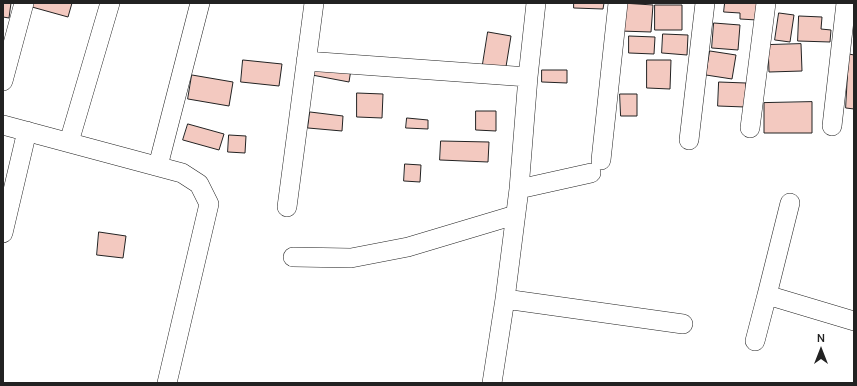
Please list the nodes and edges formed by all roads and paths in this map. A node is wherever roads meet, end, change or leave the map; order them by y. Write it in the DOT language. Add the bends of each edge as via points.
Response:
graph roads {
  1 [pos="24,3"];
  2 [pos="110,3"];
  3 [pos="200,3"];
  4 [pos="314,3"];
  5 [pos="536,3"];
  6 [pos="618,3"];
  7 [pos="705,3"];
  8 [pos="766,3"];
  9 [pos="846,3"];
  10 [pos="306,61"];
  11 [pos="528,77"];
  12 [pos="3,81"];
  13 [pos="3,125"];
  14 [pos="832,126"];
  15 [pos="750,128"];
  16 [pos="27,131"];
  17 [pos="689,140"];
  18 [pos="68,142"];
  19 [pos="158,166"];
  20 [pos="519,190"];
  21 [pos="790,203"];
  22 [pos="287,207"];
  23 [pos="515,215"];
  24 [pos="3,233"];
  25 [pos="293,257"];
  26 [pos="767,295"];
  27 [pos="505,299"];
  28 [pos="854,321"];
  29 [pos="683,324"];
  30 [pos="754,341"];
  31 [pos="167,383"];
  32 [pos="492,383"];
  1 -- 12 [label="street"];
  2 -- 18 [label="street"];
  3 -- 19 [label="street"];
  4 -- 10 [label="street"];
  5 -- 11 [label="street"];
  6 -- 20 [label="street" via="596,166"];
  7 -- 17 [label="street"];
  8 -- 15 [label="street"];
  9 -- 14 [label="street"];
  10 -- 11 [label="street"];
  10 -- 22 [label="street"];
  11 -- 20 [label="street"];
  13 -- 16 [label="street"];
  16 -- 18 [label="street"];
  16 -- 24 [label="street"];
  18 -- 19 [label="street"];
  19 -- 31 [label="street" via="182,172 199,184 209,204"];
  20 -- 23 [label="street"];
  21 -- 26 [label="street"];
  23 -- 25 [label="street" via="401,248 351,258"];
  23 -- 27 [label="street"];
  26 -- 28 [label="street"];
  26 -- 30 [label="street"];
  27 -- 29 [label="street"];
  27 -- 32 [label="street"];
}
